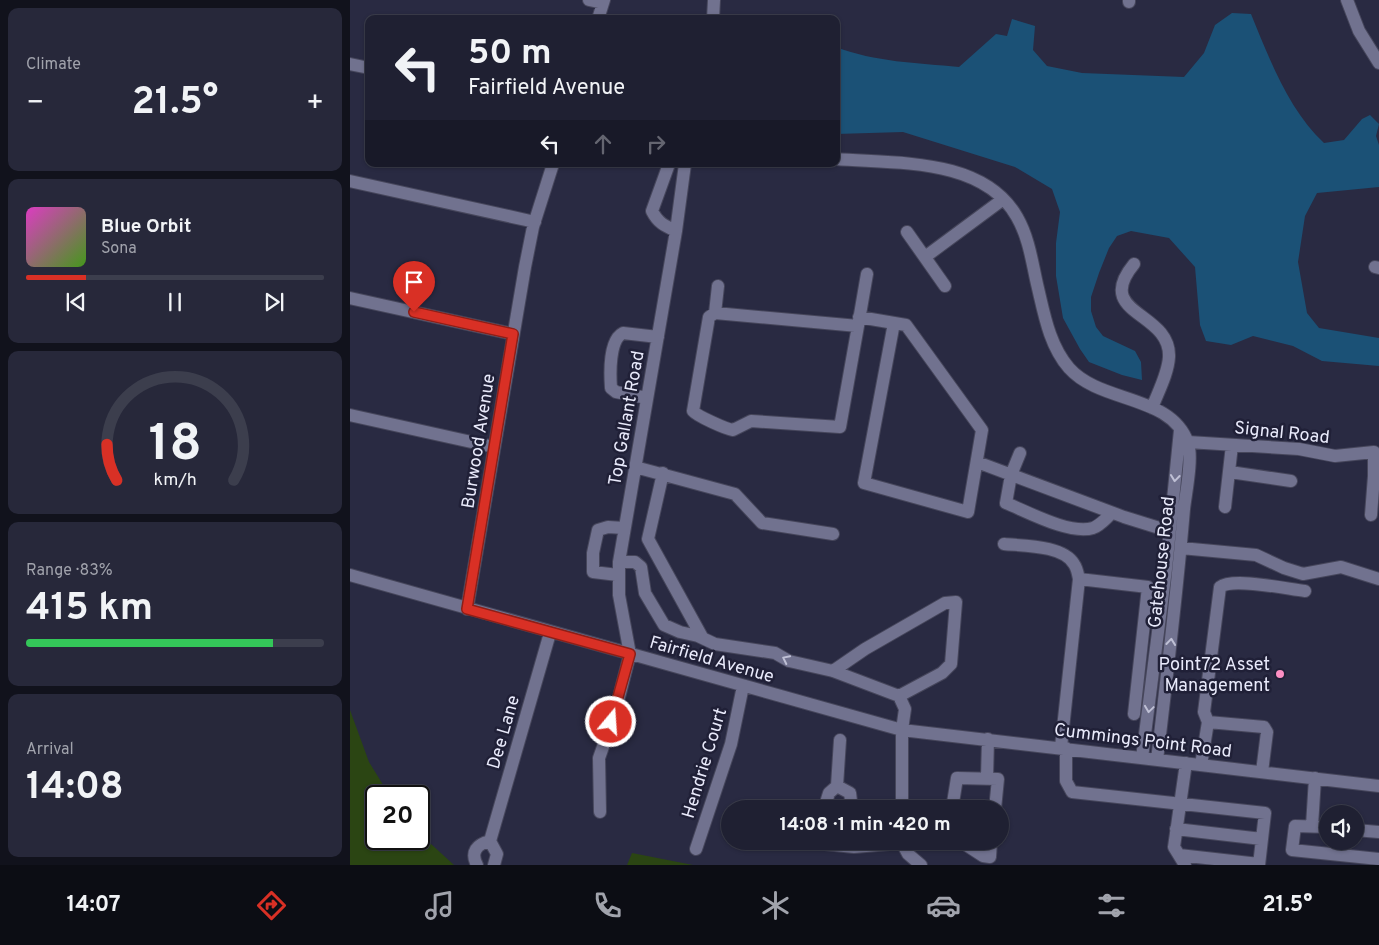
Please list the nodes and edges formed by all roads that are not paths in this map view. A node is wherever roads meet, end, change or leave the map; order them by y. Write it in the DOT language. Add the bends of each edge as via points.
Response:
graph roads {
  1 [pos="589,0"];
  2 [pos="714,0"];
  3 [pos="1347,0"];
  4 [pos="603,2"];
  5 [pos="599,15"];
  6 [pos="712,15"];
  7 [pos="1379,63"];
  8 [pos="350,64"];
  9 [pos="365,67"];
  10 [pos="840,159"];
  11 [pos="552,167"];
  12 [pos="668,167"];
  13 [pos="685,167"];
  14 [pos="693,167"];
  15 [pos="350,181"];
  16 [pos="683,189"];
  17 [pos="1002,200"];
  18 [pos="534,222"];
  19 [pos="676,231"];
  20 [pos="907,232"];
  21 [pos="925,258"];
  22 [pos="1134,264"];
  23 [pos="868,274"];
  24 [pos="718,286"];
  25 [pos="945,286"];
  26 [pos="350,298"];
  27 [pos="714,313"];
  28 [pos="858,322"];
  29 [pos="894,323"];
  30 [pos="513,334"];
  31 [pos="658,337"];
  32 [pos="647,398"];
  33 [pos="1152,408"];
  34 [pos="350,415"];
  35 [pos="1180,430"];
  36 [pos="1188,442"];
  37 [pos="1232,445"];
  38 [pos="494,448"];
  39 [pos="1020,453"];
  40 [pos="1376,454"];
  41 [pos="977,462"];
  42 [pos="635,467"];
  43 [pos="1230,472"];
  44 [pos="663,473"];
  45 [pos="1011,474"];
  46 [pos="1291,481"];
  47 [pos="1225,507"];
  48 [pos="1112,513"];
  49 [pos="1371,515"];
  50 [pos="624,528"];
  51 [pos="1169,531"];
  52 [pos="833,534"];
  53 [pos="1004,544"];
  54 [pos="1181,548"];
  55 [pos="619,562"];
  56 [pos="350,575"];
  57 [pos="618,575"];
  58 [pos="1079,579"];
  59 [pos="1379,579"];
  60 [pos="1305,591"];
  61 [pos="467,609"];
  62 [pos="550,633"];
  63 [pos="702,637"];
  64 [pos="630,654"];
  65 [pos="832,671"];
  66 [pos="743,686"];
  67 [pos="899,696"];
  68 [pos="1134,714"];
  69 [pos="1208,722"];
  70 [pos="902,730"];
  71 [pos="988,739"];
  72 [pos="840,740"];
  73 [pos="1064,748"];
  74 [pos="1142,758"];
  75 [pos="1157,760"];
  76 [pos="1186,763"];
  77 [pos="1201,765"];
  78 [pos="1262,772"];
  79 [pos="987,778"];
  80 [pos="1316,778"];
  81 [pos="838,786"];
  82 [pos="1379,786"];
  83 [pos="827,800"];
  84 [pos="851,800"];
  85 [pos="902,800"];
  86 [pos="953,800"];
  87 [pos="996,800"];
  88 [pos="1179,805"];
  89 [pos="600,812"];
  90 [pos="1312,826"];
  91 [pos="1319,826"];
  92 [pos="1176,829"];
  93 [pos="1364,831"];
  94 [pos="1379,832"];
  95 [pos="1262,838"];
  96 [pos="490,841"];
  97 [pos="696,849"];
  98 [pos="906,850"];
  99 [pos="974,850"];
  100 [pos="990,850"];
  101 [pos="1182,860"];
  102 [pos="1379,860"];
  103 [pos="1259,864"];
  104 [pos="477,865"];
  105 [pos="494,865"];
  106 [pos="921,865"];
  1 -- 4 [label="street"];
  2 -- 6 [label="street"];
  3 -- 7 [label="street"];
  4 -- 5 [label="street"];
  8 -- 9 [label="street"];
  10 -- 17 [label="street" via="949,169 980,182"];
  11 -- 18 [label="street, Burwood Avenue"];
  12 -- 19 [label="street" via="652,212 663,226"];
  13 -- 16 [label="street, Top Gallant Road"];
  14 -- 16 [label="street, Top Gallant Road"];
  15 -- 18 [label="street"];
  16 -- 19 [label="street, Top Gallant Road"];
  17 -- 21 [label="street"];
  17 -- 33 [label="street" via="1017,215 1025,233 1050,338 1059,355 1080,379"];
  18 -- 30 [label="street, Burwood Avenue"];
  19 -- 31 [label="street, Top Gallant Road"];
  20 -- 21 [label="street"];
  21 -- 25 [label="street"];
  22 -- 33 [label="street" via="1124,276 1122,298 1138,315 1155,324 1169,356"];
  23 -- 28 [label="street"];
  24 -- 27 [label="street"];
  26 -- 30 [label="street"];
  27 -- 28 [label="street"];
  27 -- 28 [label="street" via="709,316 693,412 733,430 752,421 840,427"];
  28 -- 29 [label="street"];
  29 -- 41 [label="street" via="906,325 918,339 982,430"];
  29 -- 41 [label="street" via="864,483 968,512"];
  30 -- 38 [label="street, Burwood Avenue"];
  31 -- 32 [label="street, Top Gallant Road"];
  31 -- 32 [label="street" via="628,332 619,335 614,344 611,388 616,392"];
  32 -- 42 [label="street, Top Gallant Road"];
  33 -- 35 [label="street" via="1167,414"];
  34 -- 38 [label="street"];
  35 -- 36 [label="street"];
  35 -- 51 [label="street, Gatehouse Road, one-way"];
  36 -- 37 [label="street, Signal Road"];
  36 -- 54 [label="street, Gatehouse Road"];
  37 -- 40 [label="street, Signal Road" via="1299,449 1335,456"];
  37 -- 43 [label="street"];
  38 -- 61 [label="street, Burwood Avenue"];
  39 -- 45 [label="street"];
  40 -- 49 [label="street"];
  41 -- 45 [label="street"];
  42 -- 44 [label="street"];
  42 -- 50 [label="street, Top Gallant Road"];
  43 -- 46 [label="street"];
  43 -- 47 [label="street"];
  44 -- 52 [label="street" via="735,494 762,523"];
  44 -- 63 [label="street" via="648,539"];
  45 -- 48 [label="street"];
  45 -- 48 [label="street" via="1006,503 1044,519 1072,527 1093,528"];
  48 -- 51 [label="street"];
  50 -- 55 [label="street, Top Gallant Road"];
  50 -- 57 [label="street" via="598,530 593,553 593,572"];
  51 -- 74 [label="street, Gatehouse Road, one-way"];
  53 -- 58 [label="street" via="1057,552 1074,564"];
  54 -- 59 [label="street" via="1256,555 1304,574 1341,566"];
  75 -- 54 [label="street, Gatehouse Road, one-way"];
  55 -- 57 [label="street, Top Gallant Road"];
  55 -- 63 [label="street" via="635,562 641,567 645,592 664,626"];
  56 -- 61 [label="street, Fairfield Avenue"];
  57 -- 64 [label="street, Top Gallant Road"];
  58 -- 68 [label="street" via="1148,587"];
  58 -- 73 [label="street"];
  60 -- 69 [label="street" via="1250,584 1224,584 1220,587 1204,712"];
  61 -- 62 [label="street, Fairfield Avenue"];
  62 -- 64 [label="street, Fairfield Avenue"];
  62 -- 96 [label="street, Dee Lane"];
  65 -- 63 [label="street, one-way" via="789,661 775,653 715,644"];
  64 -- 66 [label="street, Fairfield Avenue"];
  64 -- 89 [label="street" via="599,758"];
  65 -- 67 [label="street"];
  65 -- 67 [label="street" via="945,602 956,602 951,664 942,673"];
  66 -- 70 [label="street, Fairfield Avenue"];
  66 -- 97 [label="street, Hendrie Court" via="731,744"];
  67 -- 70 [label="street" via="905,709"];
  69 -- 77 [label="street"];
  69 -- 78 [label="street" via="1264,728 1267,732"];
  70 -- 71 [label="street, Cummings Point Road"];
  70 -- 85 [label="street"];
  71 -- 73 [label="street, Cummings Point Road"];
  71 -- 79 [label="street"];
  72 -- 81 [label="street"];
  73 -- 74 [label="street, Cummings Point Road"];
  73 -- 88 [label="street" via="1066,780 1072,792"];
  74 -- 75 [label="street, Cummings Point Road"];
  75 -- 76 [label="street, Cummings Point Road"];
  76 -- 77 [label="street, Cummings Point Road"];
  76 -- 88 [label="street"];
  77 -- 78 [label="street, Cummings Point Road"];
  78 -- 80 [label="street, Cummings Point Road"];
  79 -- 86 [label="street" via="957,778"];
  79 -- 87 [label="street" via="998,779"];
  80 -- 82 [label="street, Cummings Point Road"];
  80 -- 90 [label="street"];
  81 -- 83 [label="street" via="829,793"];
  81 -- 84 [label="street" via="850,793"];
  88 -- 92 [label="street"];
  88 -- 95 [label="street" via="1265,813"];
  90 -- 91 [label="street"];
  90 -- 102 [label="street" via="1294,826 1292,850"];
  92 -- 95 [label="street"];
  92 -- 101 [label="street" via="1174,847"];
  93 -- 94 [label="street"];
  95 -- 103 [label="street"];
  96 -- 104 [label="street" via="476,848 473,856"];
  96 -- 105 [label="street, Dee Lane" via="497,854"];
  98 -- 106 [label="street"];
  99 -- 100 [label="street" via="990,856"];
  101 -- 103 [label="street"];
}
